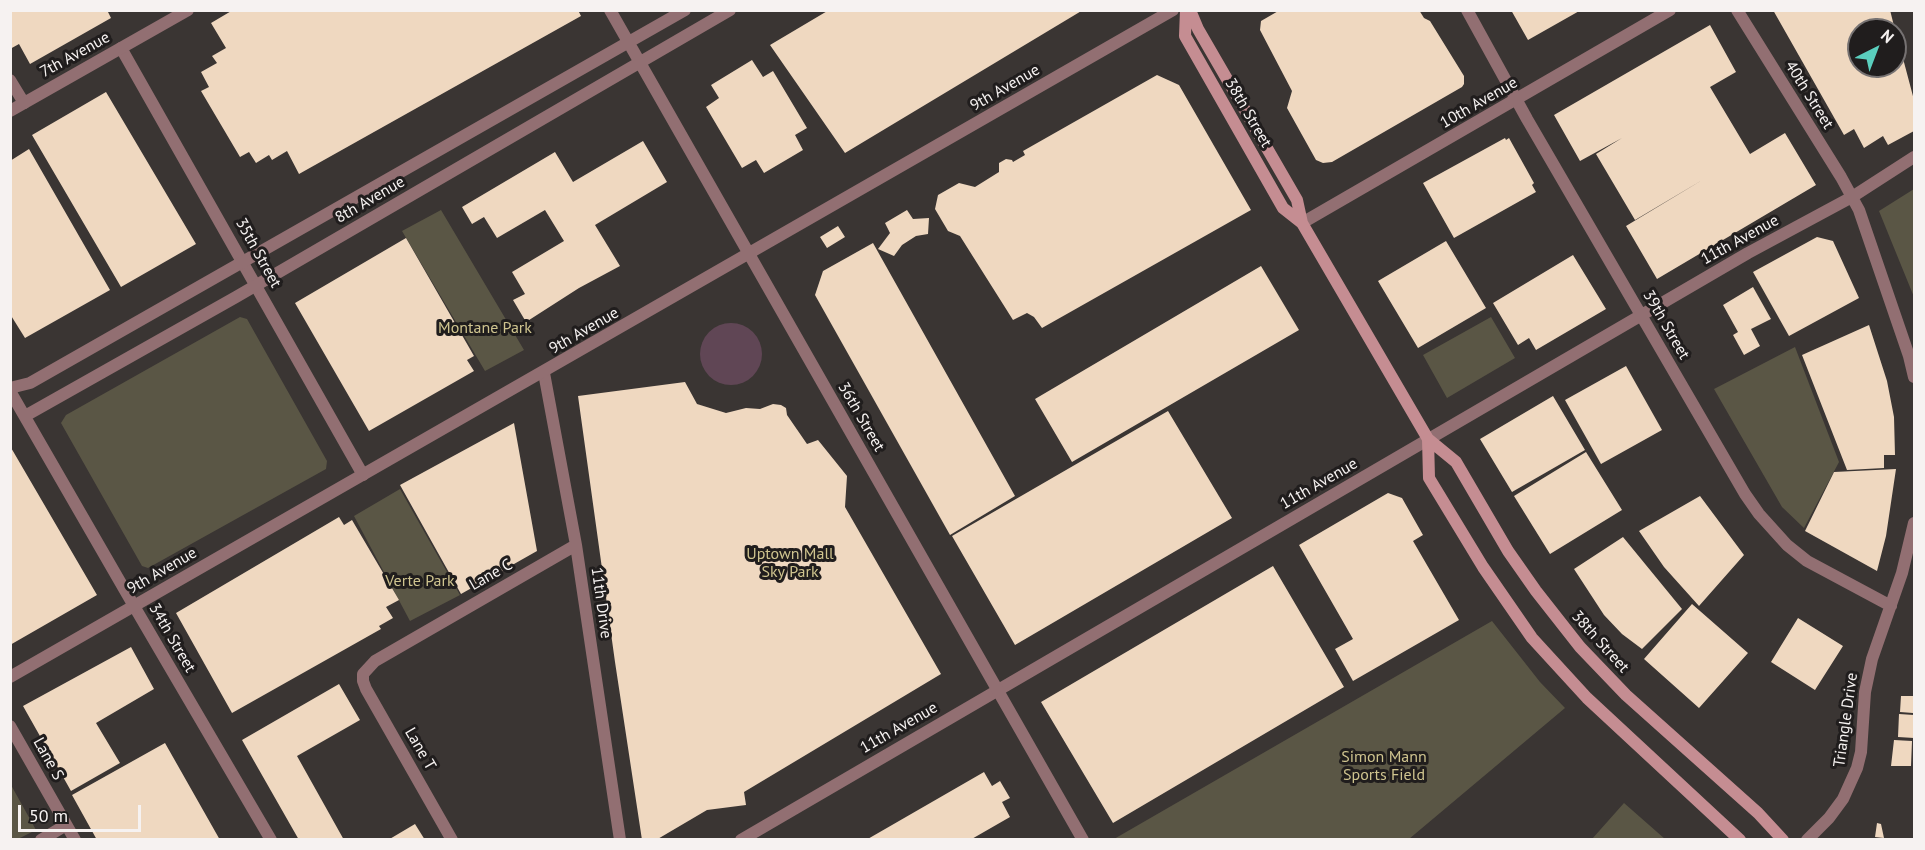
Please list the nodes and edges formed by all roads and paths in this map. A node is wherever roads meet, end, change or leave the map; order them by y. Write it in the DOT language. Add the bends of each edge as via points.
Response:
graph roads {
  1 [pos="188,10"];
  2 [pos="610,10"];
  3 [pos="685,10"];
  4 [pos="730,10"];
  5 [pos="1173,10"];
  6 [pos="1188,10"];
  7 [pos="1467,10"];
  8 [pos="1670,10"];
  9 [pos="1737,10"];
  10 [pos="629,44"];
  11 [pos="121,48"];
  12 [pos="640,63"];
  13 [pos="10,80"];
  14 [pos="1517,100"];
  15 [pos="24,103"];
  16 [pos="10,111"];
  17 [pos="1914,157"];
  18 [pos="1852,197"];
  19 [pos="1302,223"];
  20 [pos="750,255"];
  21 [pos="244,262"];
  22 [pos="257,285"];
  23 [pos="1641,315"];
  24 [pos="544,373"];
  25 [pos="1914,377"];
  26 [pos="10,389"];
  27 [pos="25,416"];
  28 [pos="1428,439"];
  29 [pos="363,475"];
  30 [pos="1914,523"];
  31 [pos="576,545"];
  32 [pos="134,606"];
  33 [pos="1891,606"];
  34 [pos="363,674"];
  35 [pos="10,677"];
  36 [pos="998,690"];
  37 [pos="10,726"];
  38 [pos="66,825"];
  39 [pos="41,840"];
  40 [pos="75,840"];
  41 [pos="271,840"];
  42 [pos="453,840"];
  43 [pos="620,840"];
  44 [pos="741,840"];
  45 [pos="1083,840"];
  46 [pos="1740,840"];
  47 [pos="1783,840"];
  48 [pos="1807,840"];
  1 -- 11 [label="street, 7th Avenue"];
  2 -- 10 [label="street, 36th Street"];
  3 -- 10 [label="street, 8th Avenue"];
  4 -- 12 [label="street, 8th Avenue"];
  5 -- 20 [label="street, 9th Avenue"];
  6 -- 19 [label="main road, 38th Street" via="1297,200"];
  7 -- 14 [label="street, 39th Street"];
  8 -- 14 [label="street, 10th Avenue"];
  9 -- 18 [label="street, 40th Street"];
  10 -- 12 [label="street, 36th Street"];
  10 -- 21 [label="street, 8th Avenue"];
  11 -- 15 [label="street, 7th Avenue"];
  11 -- 21 [label="street, 35th Street"];
  12 -- 20 [label="street, 36th Street"];
  12 -- 22 [label="street, 8th Avenue"];
  13 -- 15 [label="street"];
  14 -- 19 [label="street, 10th Avenue"];
  14 -- 23 [label="street, 39th Street"];
  15 -- 16 [label="street, 7th Avenue"];
  17 -- 18 [label="street, 11th Avenue"];
  18 -- 23 [label="street, 11th Avenue"];
  18 -- 25 [label="street"];
  19 -- 28 [label="main road, 38th Street"];
  20 -- 24 [label="street, 9th Avenue"];
  20 -- 36 [label="street, 36th Street"];
  21 -- 22 [label="street, 35th Street"];
  21 -- 26 [label="street, 8th Avenue" via="30,383"];
  22 -- 27 [label="street, 8th Avenue"];
  22 -- 29 [label="street, 35th Street"];
  23 -- 28 [label="street, 11th Avenue"];
  23 -- 33 [label="street, 39th Street" via="1745,494 1770,528 1807,561"];
  24 -- 29 [label="street, 9th Avenue"];
  24 -- 31 [label="street, 11th Drive"];
  26 -- 27 [label="street, 34th Street"];
  27 -- 32 [label="street, 34th Street"];
  28 -- 36 [label="street, 11th Avenue"];
  28 -- 46 [label="main road, 38th Street" via="1429,478 1483,567 1533,638 1587,698"];
  28 -- 47 [label="main road, 38th Street" via="1456,462 1508,551 1580,646 1626,695"];
  29 -- 32 [label="street, 9th Avenue"];
  30 -- 33 [label="street, Triangle Drive"];
  31 -- 34 [label="street, Lane C" via="375,661"];
  31 -- 43 [label="street, 11th Drive"];
  32 -- 35 [label="street, 9th Avenue"];
  32 -- 41 [label="street, 34th Street"];
  33 -- 48 [label="street, Triangle Drive" via="1865,692 1857,768 1844,799"];
  34 -- 42 [label="street, Lane T" via="366,689"];
  36 -- 44 [label="street, 11th Avenue"];
  36 -- 45 [label="street, 36th Street"];
  37 -- 38 [label="street, Lane S"];
  38 -- 39 [label="street"];
  38 -- 40 [label="street, Lane S"];
}
